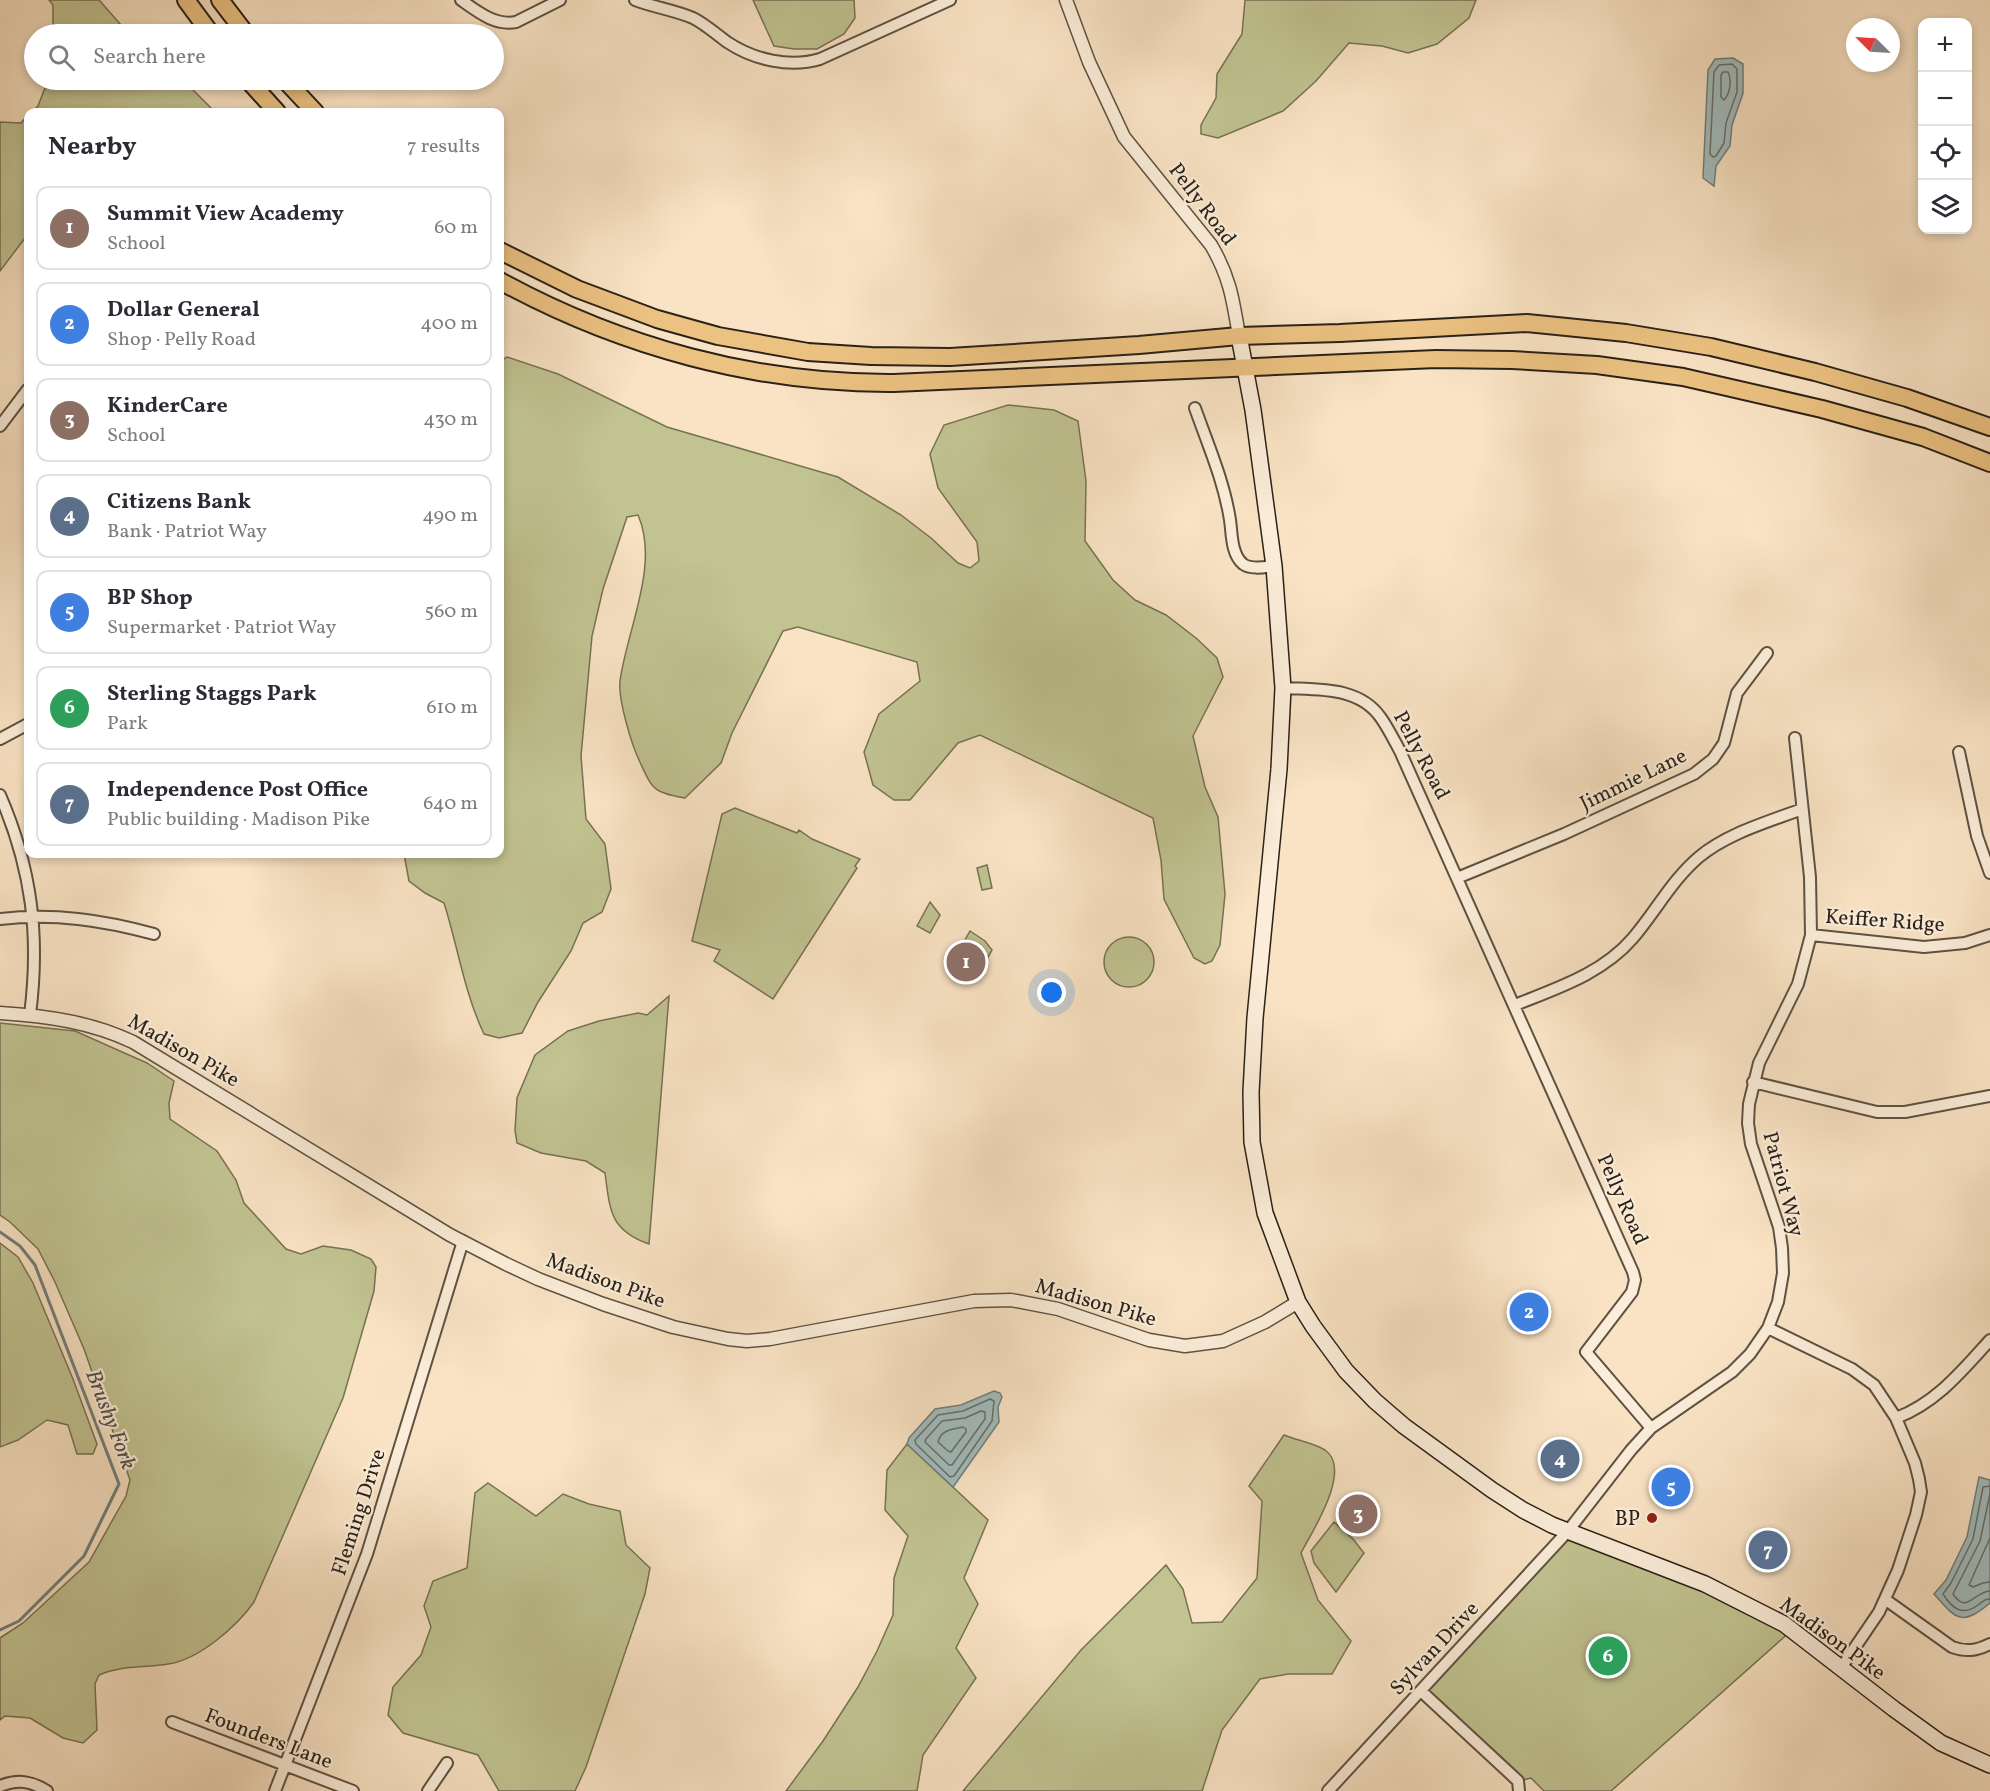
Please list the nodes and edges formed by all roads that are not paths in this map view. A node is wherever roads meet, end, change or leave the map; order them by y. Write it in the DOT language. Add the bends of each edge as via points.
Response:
graph roads {
  1 [pos="186,0"];
  2 [pos="220,0"];
  3 [pos="462,0"];
  4 [pos="560,0"];
  5 [pos="635,0"];
  6 [pos="950,0"];
  7 [pos="1066,0"];
  8 [pos="204,24"];
  9 [pos="238,24"];
  10 [pos="257,90"];
  11 [pos="294,90"];
  12 [pos="273,108"];
  13 [pos="311,108"];
  14 [pos="504,253"];
  15 [pos="504,283"];
  16 [pos="1239,336"];
  17 [pos="1245,366"];
  18 [pos="24,394"];
  19 [pos="1195,408"];
  20 [pos="0,426"];
  21 [pos="1990,427"];
  22 [pos="1990,463"];
  23 [pos="1274,566"];
  24 [pos="1767,653"];
  25 [pos="1283,688"];
  26 [pos="24,726"];
  27 [pos="0,738"];
  28 [pos="1795,738"];
  29 [pos="1959,752"];
  30 [pos="0,795"];
  31 [pos="1802,809"];
  32 [pos="1990,873"];
  33 [pos="1457,878"];
  34 [pos="33,917"];
  35 [pos="0,919"];
  36 [pos="154,934"];
  37 [pos="1811,934"];
  38 [pos="1990,935"];
  39 [pos="1515,1005"];
  40 [pos="0,1013"];
  41 [pos="30,1015"];
  42 [pos="1753,1082"];
  43 [pos="1990,1096"];
  44 [pos="463,1241"];
  45 [pos="1299,1302"];
  46 [pos="1768,1328"];
  47 [pos="1990,1340"];
  48 [pos="1896,1418"];
  49 [pos="1651,1428"];
  50 [pos="1568,1531"];
  51 [pos="1886,1600"];
  52 [pos="1990,1644"];
  53 [pos="1841,1668"];
  54 [pos="1421,1691"];
  55 [pos="172,1722"];
  56 [pos="447,1762"];
  57 [pos="285,1764"];
  58 [pos="1990,1765"];
  59 [pos="0,1786"];
  60 [pos="47,1791"];
  61 [pos="275,1791"];
  62 [pos="353,1791"];
  63 [pos="428,1791"];
  64 [pos="1328,1791"];
  65 [pos="1519,1791"];
  1 -- 8 [label="main road"];
  2 -- 9 [label="main road"];
  3 -- 4 [label="street" via="494,20 509,23"];
  5 -- 6 [label="street" via="690,17 735,46 792,64 825,57"];
  7 -- 16 [label="street, Pelly Road" via="1124,137 1223,265"];
  10 -- 12 [label="main road"];
  11 -- 13 [label="main road"];
  14 -- 16 [label="main road" via="577,289 657,319 718,336 808,352 950,357"];
  15 -- 17 [label="main road" via="581,320 670,353 812,379 894,383"];
  16 -- 17 [label="main road, Pelly Road"];
  16 -- 21 [label="main road" via="1527,323 1626,333 1711,347 1815,372"];
  17 -- 22 [label="main road" via="1436,359 1597,365 1683,377 1822,409 1923,437"];
  17 -- 23 [label="main road, Pelly Road"];
  18 -- 20 [label="street"];
  19 -- 23 [label="street" via="1221,480 1234,550 1249,568"];
  23 -- 25 [label="main road, Pelly Road"];
  24 -- 33 [label="street, Jimmie Lane" via="1737,693 1724,743 1713,759 1694,774"];
  25 -- 33 [label="street, Pelly Road" via="1338,691 1364,699 1381,717"];
  25 -- 45 [label="main road" via="1255,1018 1251,1119 1265,1214"];
  26 -- 27 [label="street"];
  28 -- 31 [label="street, Patriot Way"];
  29 -- 32 [label="street" via="1977,836"];
  30 -- 34 [label="street" via="23,857"];
  31 -- 37 [label="street, Patriot Way" via="1810,877"];
  31 -- 39 [label="street" via="1717,844 1680,876 1617,954 1582,977"];
  33 -- 39 [label="street, Pelly Road"];
  34 -- 35 [label="street"];
  34 -- 36 [label="street" via="109,922"];
  34 -- 41 [label="street"];
  37 -- 38 [label="street, Keiffer Ridge" via="1924,947 1965,943"];
  37 -- 42 [label="street, Patriot Way" via="1798,984"];
  39 -- 49 [label="street, Pelly Road" via="1635,1280 1632,1292 1586,1352"];
  40 -- 41 [label="street, Madison Pike"];
  41 -- 44 [label="street, Madison Pike" via="87,1024 133,1042"];
  42 -- 43 [label="street" via="1878,1112 1905,1112"];
  42 -- 46 [label="street, Patriot Way" via="1748,1123 1751,1144 1779,1227 1782,1248 1778,1302"];
  44 -- 45 [label="street, Madison Pike" via="538,1279 603,1304 702,1334 747,1341 974,1301 1011,1300 1058,1309 1149,1340 1185,1346 1223,1341"];
  44 -- 57 [label="street, Fleming Drive" via="367,1554"];
  45 -- 50 [label="main road, Madison Pike" via="1346,1371 1404,1426 1508,1500"];
  46 -- 48 [label="street" via="1866,1378"];
  46 -- 49 [label="street, Patriot Way" via="1732,1372"];
  47 -- 48 [label="street" via="1937,1395"];
  48 -- 51 [label="street" via="1915,1463 1920,1492 1916,1515"];
  49 -- 50 [label="street, Patriot Way"];
  50 -- 53 [label="main road, Madison Pike" via="1735,1598 1784,1624"];
  50 -- 54 [label="street, Sylvan Drive"];
  51 -- 52 [label="street" via="1952,1647 1978,1650"];
  51 -- 53 [label="street"];
  53 -- 58 [label="main road, Madison Pike" via="1941,1743"];
  54 -- 64 [label="street, Sylvan Drive"];
  54 -- 65 [label="street" via="1518,1781"];
  55 -- 57 [label="street, Founders Lane"];
  56 -- 63 [label="street"];
  57 -- 61 [label="street, Fleming Drive"];
  57 -- 62 [label="street, Founders Lane"];
  59 -- 60 [label="street" via="28,1781"];
}
